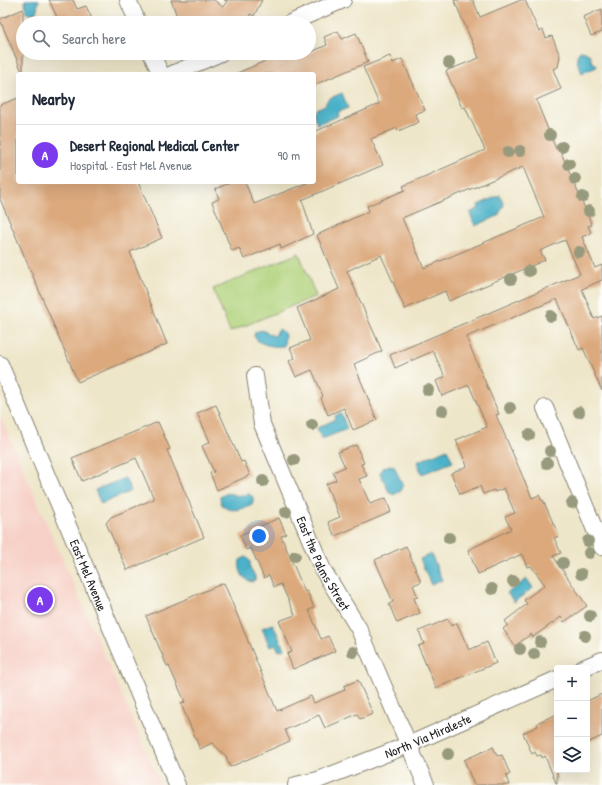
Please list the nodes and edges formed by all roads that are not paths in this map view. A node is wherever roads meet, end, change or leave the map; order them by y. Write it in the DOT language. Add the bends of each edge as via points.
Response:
graph roads {
  1 [pos="128,0"];
  2 [pos="343,0"];
  3 [pos="135,16"];
  4 [pos="306,16"];
  5 [pos="154,60"];
  6 [pos="205,60"];
  7 [pos="160,72"];
  8 [pos="177,72"];
  9 [pos="0,364"];
  10 [pos="255,376"];
  11 [pos="545,408"];
  12 [pos="602,547"];
  13 [pos="602,660"];
  14 [pos="590,665"];
  15 [pos="554,680"];
  16 [pos="408,745"];
  17 [pos="178,785"];
  18 [pos="296,785"];
  19 [pos="426,785"];
  1 -- 3 [label="street"];
  2 -- 4 [label="street"];
  5 -- 7 [label="street"];
  6 -- 8 [label="street"];
  9 -- 17 [label="street, East Mel Avenue"];
  10 -- 16 [label="street, East the Palms Street" via="262,424 286,482 323,570 359,629"];
  11 -- 12 [label="street"];
  13 -- 14 [label="street"];
  15 -- 16 [label="street, North Via Miraleste"];
  16 -- 18 [label="street, North Via Miraleste" via="318,780"];
  16 -- 19 [label="street, East the Palms Street"];
}
